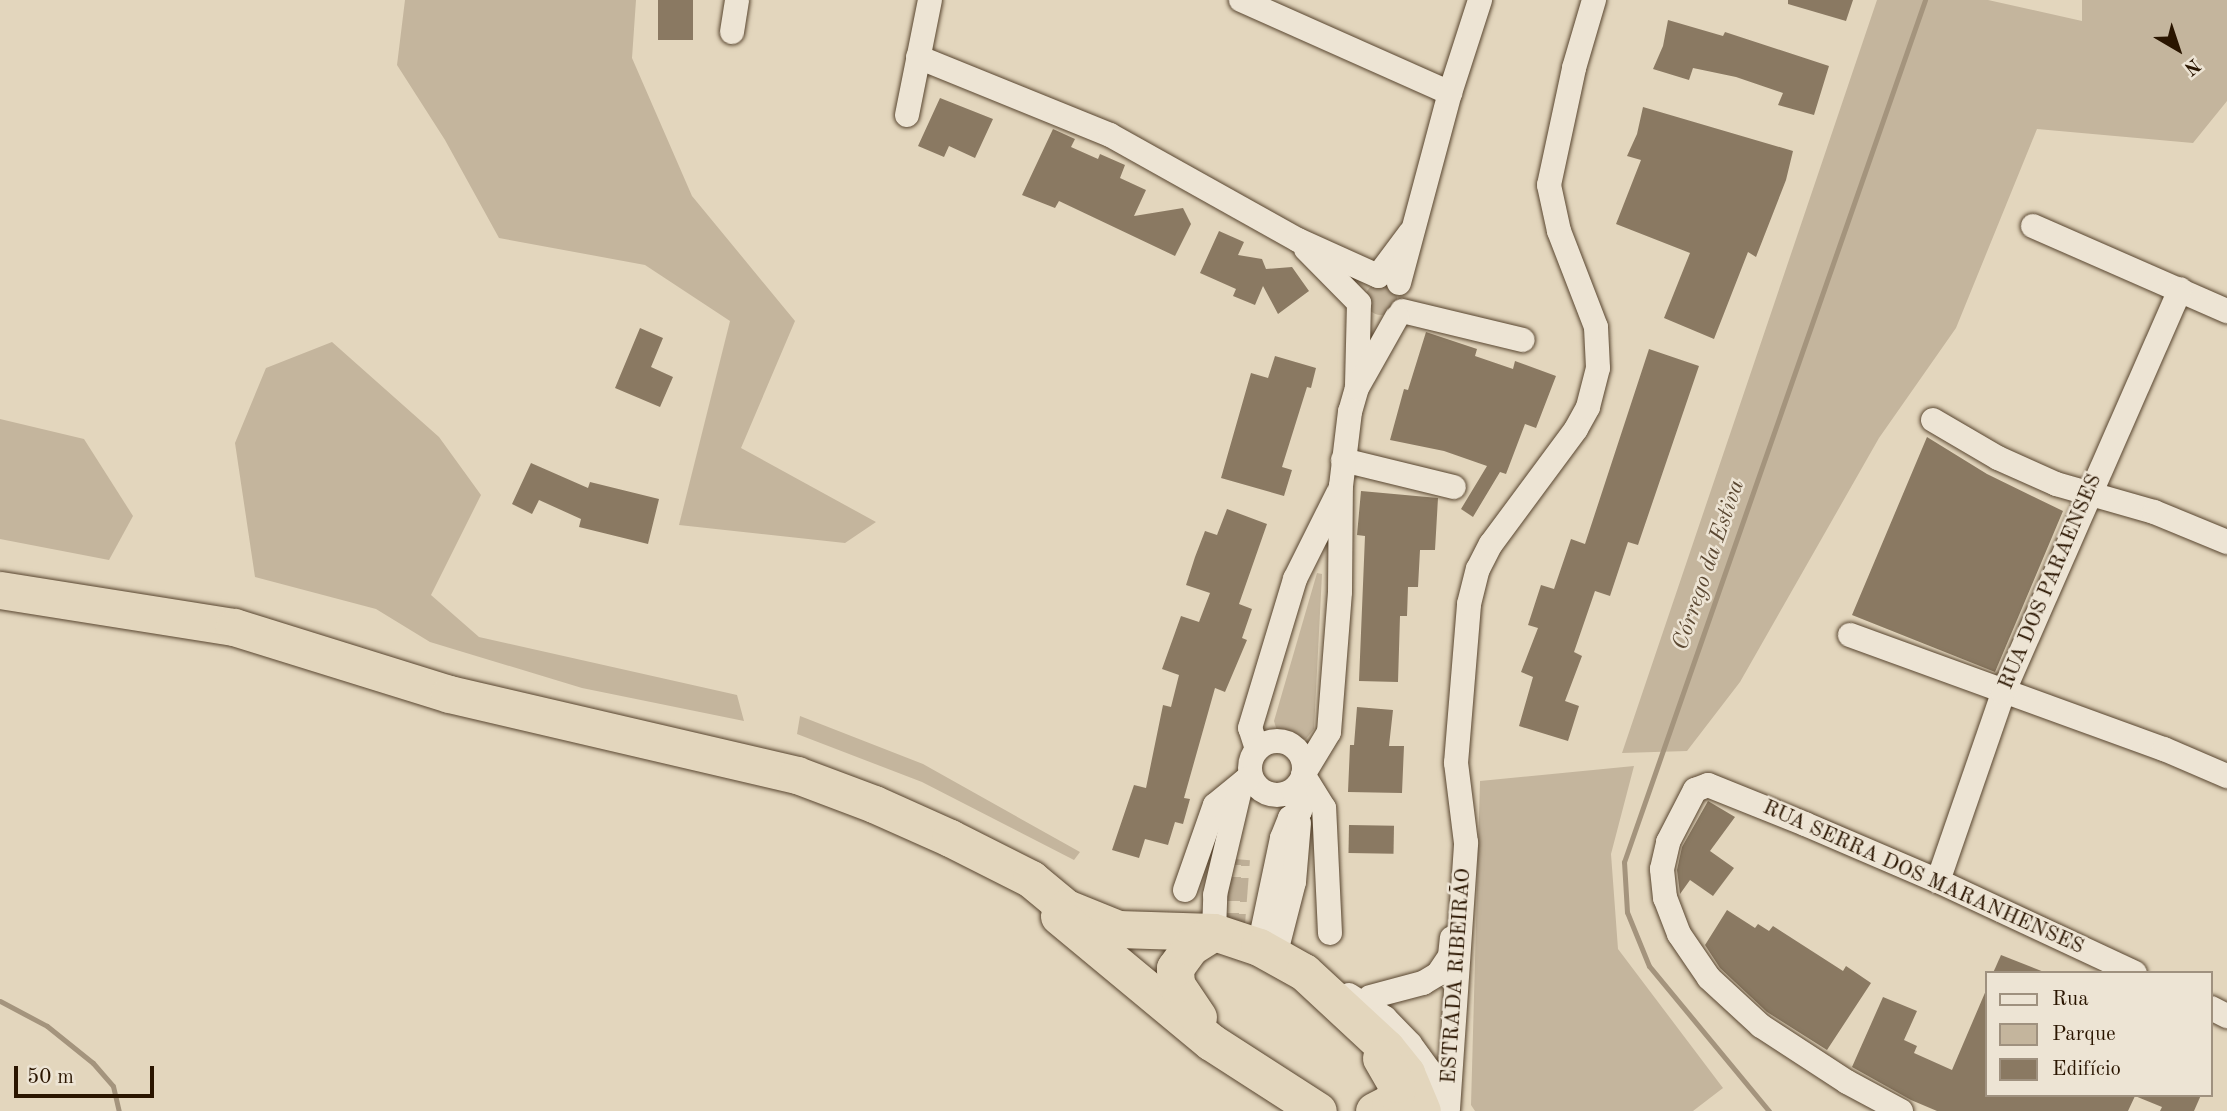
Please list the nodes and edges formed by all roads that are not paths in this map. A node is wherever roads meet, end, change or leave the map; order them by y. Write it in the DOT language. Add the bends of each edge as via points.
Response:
graph roads {
  1 [pos="737,0"];
  2 [pos="930,0"];
  3 [pos="1241,0"];
  4 [pos="1480,0"];
  5 [pos="1594,0"];
  6 [pos="732,32"];
  7 [pos="918,57"];
  8 [pos="1450,93"];
  9 [pos="907,115"];
  10 [pos="2033,226"];
  11 [pos="1298,240"];
  12 [pos="1388,279"];
  13 [pos="2180,289"];
  14 [pos="1359,303"];
  15 [pos="2227,310"];
  16 [pos="1399,314"];
  17 [pos="1523,340"];
  18 [pos="1357,388"];
  19 [pos="1933,420"];
  20 [pos="1343,460"];
  21 [pos="1341,486"];
  22 [pos="1454,487"];
  23 [pos="2088,495"];
  24 [pos="2227,542"];
  25 [pos="0,590"];
  26 [pos="1850,635"];
  27 [pos="2003,693"];
  28 [pos="1257,748"];
  29 [pos="2227,776"];
  30 [pos="1248,778"];
  31 [pos="1299,792"];
  32 [pos="950,838"];
  33 [pos="1466,844"];
  34 [pos="1238,859"];
  35 [pos="1938,881"];
  36 [pos="1185,890"];
  37 [pos="1214,932"];
  38 [pos="1330,933"];
  39 [pos="1289,964"];
  40 [pos="2131,971"];
  41 [pos="1359,1005"];
  42 [pos="1216,1043"];
  43 [pos="1433,1076"];
  44 [pos="1440,1110"];
  45 [pos="1318,1111"];
  46 [pos="1374,1111"];
  47 [pos="1901,1111"];
  1 -- 6 [label="street"];
  2 -- 7 [label="street"];
  3 -- 8 [label="street"];
  4 -- 8 [label="street"];
  5 -- 33 [label="street, ESTRADA RIBEIRÃO" via="1549,185 1559,231 1596,327 1598,368 1588,407 1576,429 1491,544 1473,584 1456,763"];
  7 -- 9 [label="street"];
  7 -- 11 [label="street" via="1110,135"];
  8 -- 12 [label="street" via="1410,233"];
  10 -- 13 [label="street"];
  11 -- 12 [label="street"];
  11 -- 14 [label="street"];
  12 -- 14 [label="street" via="1361,288"];
  12 -- 16 [label="street" via="1405,296"];
  13 -- 15 [label="street"];
  13 -- 23 [label="street, RUA DOS PARAENSES"];
  14 -- 16 [label="street" via="1374,321"];
  14 -- 18 [label="street"];
  16 -- 17 [label="street"];
  16 -- 18 [label="street"];
  18 -- 20 [label="street"];
  19 -- 23 [label="street" via="1998,458"];
  20 -- 21 [label="street"];
  20 -- 22 [label="street"];
  21 -- 28 [label="street" via="1295,579 1250,728"];
  21 -- 31 [label="street" via="1340,592 1329,732"];
  23 -- 24 [label="street" via="2154,512"];
  23 -- 27 [label="street, RUA DOS PARAENSES"];
  25 -- 32 [label="highway" via="234,627 449,694 797,775"];
  26 -- 27 [label="street"];
  27 -- 29 [label="street"];
  27 -- 35 [label="street, RUA DOS PARAENSES"];
  28 -- 31 [label="street" via="1250,765 1259,789 1276,795"];
  28 -- 31 [label="street" via="1273,741 1291,744 1302,757"];
  30 -- 34 [label="street" via="1250,793"];
  30 -- 36 [label="street" via="1215,805"];
  30 -- 37 [label="street" via="1241,785 1215,895"];
  31 -- 38 [label="street" via="1324,808"];
  31 -- 39 [label="street"];
  32 -- 37 [label="highway" via="1031,879 1066,908 1118,929"];
  32 -- 42 [label="highway" via="1084,935"];
  33 -- 41 [label="street, ESTRADA RIBEIRÃO" via="1445,965 1423,983"];
  33 -- 44 [label="street, ESTRADA RIBEIRÃO"];
  35 -- 40 [label="street, RUA SERRA DOS MARANHENSES"];
  35 -- 47 [label="street, RUA SERRA DOS MARANHENSES" via="1711,786 1699,787 1690,798 1668,842 1662,869 1665,898 1679,934 1709,978 1761,1026"];
  37 -- 39 [label="highway"];
  37 -- 42 [label="highway" via="1180,957 1173,977"];
  39 -- 41 [label="highway"];
  39 -- 43 [label="street" via="1384,1018"];
  41 -- 43 [label="street" via="1415,1030 1427,1049"];
  41 -- 44 [label="highway" via="1386,1048"];
  41 -- 46 [label="highway" via="1396,1084 1390,1103"];
  42 -- 45 [label="highway"];
  43 -- 44 [label="street"];
}
